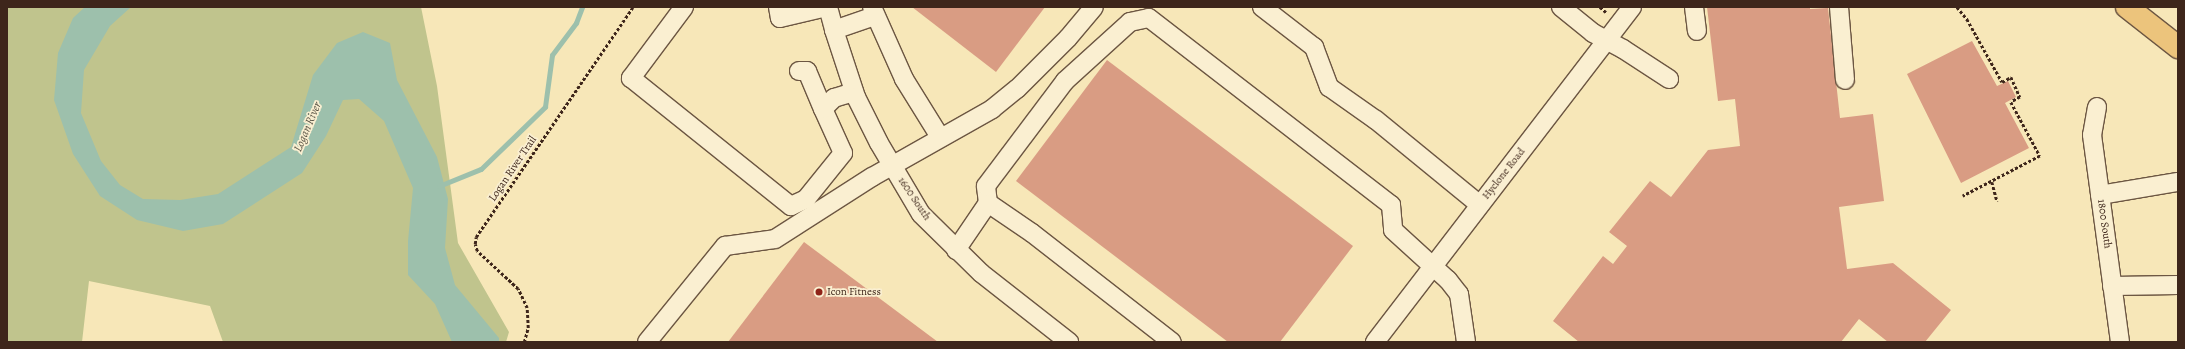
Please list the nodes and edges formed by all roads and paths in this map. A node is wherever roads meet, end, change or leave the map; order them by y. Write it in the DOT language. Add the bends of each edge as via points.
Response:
graph roads {
  1 [pos="633,7"];
  2 [pos="684,7"];
  3 [pos="778,7"];
  4 [pos="828,7"];
  5 [pos="1094,7"];
  6 [pos="1262,7"];
  7 [pos="1561,7"];
  8 [pos="1600,7"];
  9 [pos="1632,7"];
  10 [pos="1694,7"];
  11 [pos="1839,7"];
  12 [pos="1957,7"];
  13 [pos="2127,7"];
  14 [pos="873,12"];
  15 [pos="1606,12"];
  16 [pos="834,30"];
  17 [pos="1697,31"];
  18 [pos="1606,41"];
  19 [pos="2178,46"];
  20 [pos="799,71"];
  21 [pos="1670,79"];
  22 [pos="1845,80"];
  23 [pos="854,92"];
  24 [pos="2097,107"];
  25 [pos="823,110"];
  26 [pos="940,137"];
  27 [pos="893,166"];
  28 [pos="1992,182"];
  29 [pos="2178,182"];
  30 [pos="2100,194"];
  31 [pos="1963,196"];
  32 [pos="1997,201"];
  33 [pos="988,203"];
  34 [pos="1480,205"];
  35 [pos="956,250"];
  36 [pos="1433,267"];
  37 [pos="2178,285"];
  38 [pos="2112,286"];
  39 [pos="524,342"];
  40 [pos="647,342"];
  41 [pos="1069,342"];
  42 [pos="1172,342"];
  43 [pos="1375,342"];
  44 [pos="1466,342"];
  45 [pos="2120,342"];
  1 -- 39 [label="path, Logan River Trail" via="476,237 477,251 518,289 527,308 528,328"];
  2 -- 25 [label="street" via="630,78 791,206 806,199 843,153"];
  3 -- 4 [label="street" via="780,18"];
  4 -- 16 [label="street, 1600 South"];
  5 -- 26 [label="street" via="1068,38 1016,89 992,109"];
  6 -- 34 [label="street" via="1314,47 1329,87 1376,120"];
  7 -- 18 [label="street" via="1592,33"];
  8 -- 15 [label="path"];
  9 -- 18 [label="street, Hyclone Road"];
  10 -- 17 [label="street"];
  11 -- 22 [label="street"];
  12 -- 28 [label="path" via="1967,19 2002,82 2011,77 2020,97 2011,102 2040,156"];
  13 -- 19 [label="highway"];
  14 -- 16 [label="street"];
  14 -- 26 [label="street" via="904,79"];
  16 -- 23 [label="street, 1600 South"];
  18 -- 21 [label="street"];
  18 -- 34 [label="street, Hyclone Road"];
  20 -- 25 [label="street" via="807,71"];
  23 -- 25 [label="street" via="834,98"];
  23 -- 27 [label="street, 1600 South"];
  24 -- 30 [label="street, 1800 South" via="2092,135"];
  26 -- 27 [label="street"];
  27 -- 35 [label="street, 1600 South" via="921,214"];
  27 -- 40 [label="street" via="775,239 725,246"];
  28 -- 31 [label="path"];
  28 -- 32 [label="path"];
  29 -- 30 [label="street"];
  30 -- 38 [label="street, 1800 South"];
  33 -- 35 [label="street"];
  33 -- 36 [label="street" via="986,186 1065,81 1130,22 1149,18 1391,205 1393,230"];
  33 -- 42 [label="street" via="1032,233"];
  34 -- 36 [label="street, Hyclone Road"];
  35 -- 41 [label="street, 1600 South" via="981,273"];
  36 -- 43 [label="street, Hyclone Road"];
  36 -- 44 [label="street" via="1448,280 1458,294"];
  37 -- 38 [label="street"];
  38 -- 45 [label="street, 1800 South"];
}
